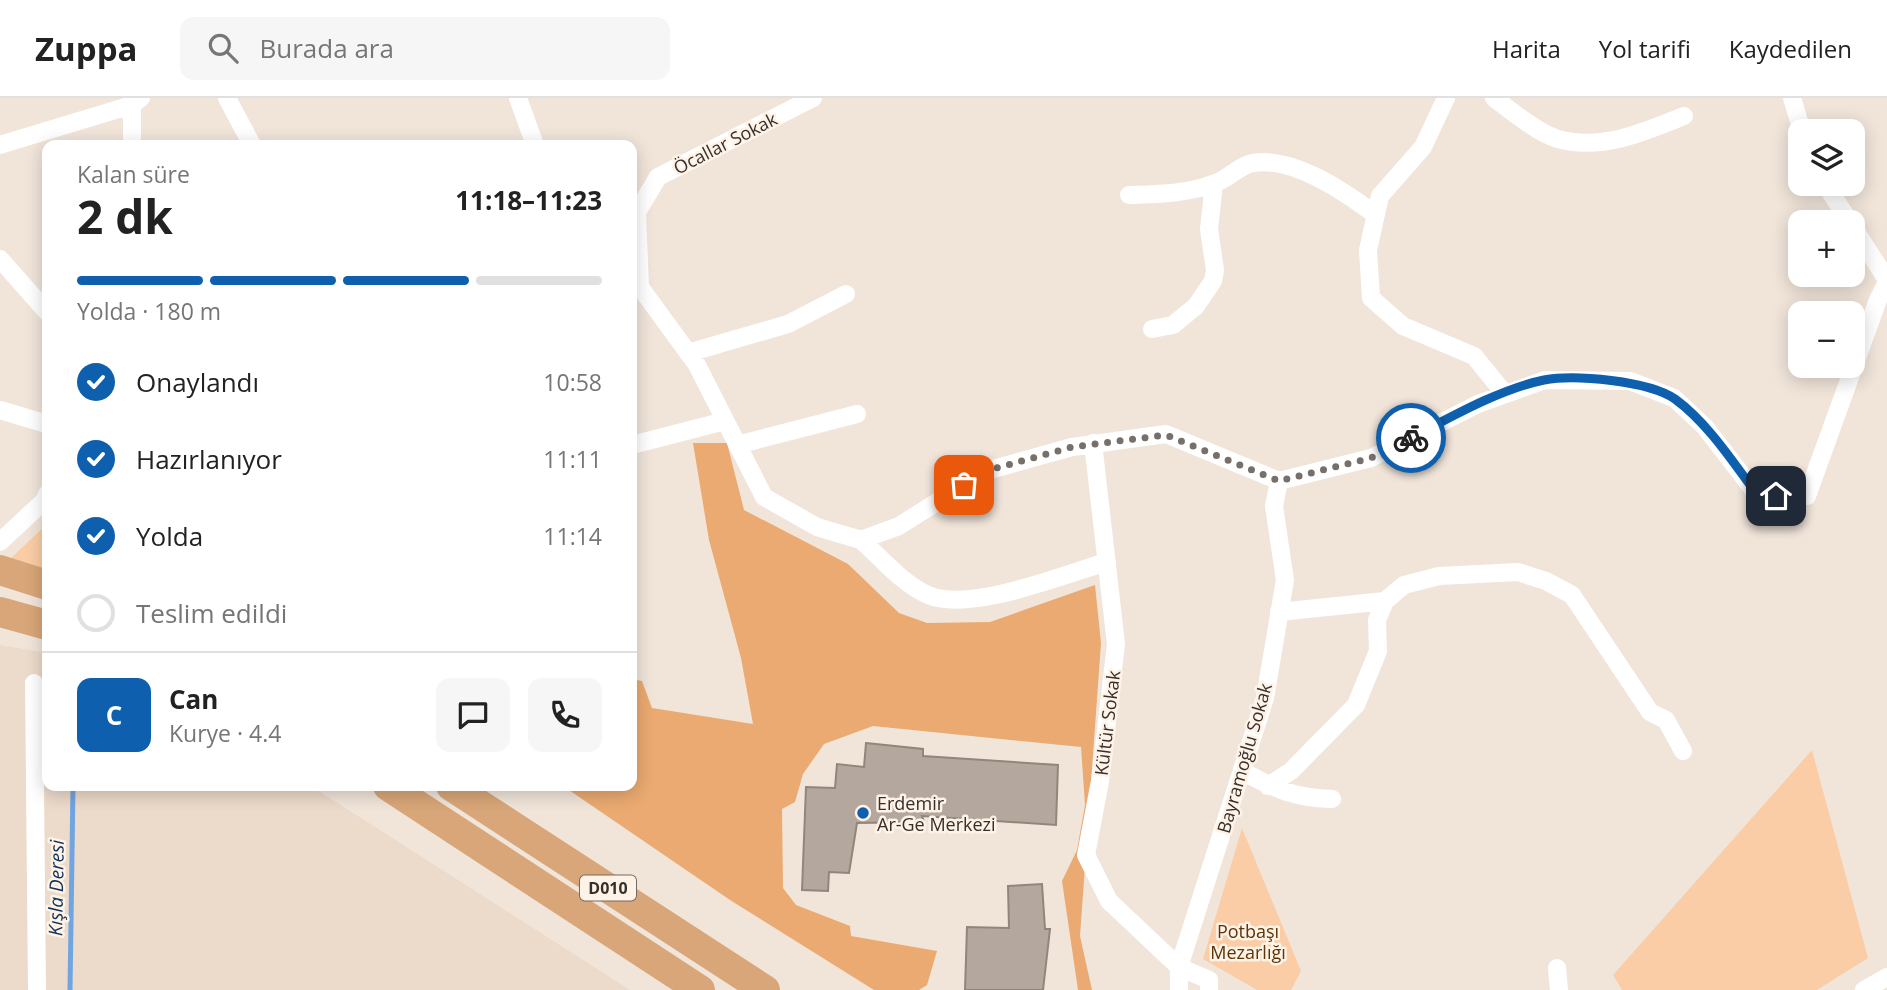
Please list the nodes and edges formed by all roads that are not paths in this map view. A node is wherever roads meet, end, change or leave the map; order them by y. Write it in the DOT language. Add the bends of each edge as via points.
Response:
graph roads {
  1 [pos="227,98"];
  2 [pos="518,98"];
  3 [pos="813,98"];
  4 [pos="1446,98"];
  5 [pos="1494,98"];
  6 [pos="1792,98"];
  7 [pos="136,102"];
  8 [pos="1684,116"];
  9 [pos="1798,119"];
  10 [pos="132,140"];
  11 [pos="249,140"];
  12 [pos="533,140"];
  13 [pos="0,145"];
  14 [pos="1214,184"];
  15 [pos="1129,195"];
  16 [pos="637,210"];
  17 [pos="1376,215"];
  18 [pos="1865,246"];
  19 [pos="0,259"];
  20 [pos="1887,281"];
  21 [pos="637,284"];
  22 [pos="846,295"];
  23 [pos="42,306"];
  24 [pos="1152,330"];
  25 [pos="688,354"];
  26 [pos="1505,394"];
  27 [pos="0,410"];
  28 [pos="857,414"];
  29 [pos="725,421"];
  30 [pos="42,423"];
  31 [pos="1093,443"];
  32 [pos="637,444"];
  33 [pos="737,445"];
  34 [pos="1279,481"];
  35 [pos="42,503"];
  36 [pos="861,540"];
  37 [pos="0,542"];
  38 [pos="1107,562"];
  39 [pos="0,570"];
  40 [pos="42,583"];
  41 [pos="1385,601"];
  42 [pos="0,612"];
  43 [pos="1279,612"];
  44 [pos="42,624"];
  45 [pos="34,682"];
  46 [pos="1683,751"];
  47 [pos="1242,772"];
  48 [pos="1268,786"];
  49 [pos="395,791"];
  50 [pos="459,791"];
  51 [pos="1332,799"];
  52 [pos="1179,967"];
  53 [pos="1557,968"];
  54 [pos="1887,976"];
  55 [pos="37,990"];
  56 [pos="701,990"];
  57 [pos="765,990"];
  58 [pos="1179,990"];
  59 [pos="1209,990"];
  60 [pos="1559,990"];
  61 [pos="1864,990"];
  1 -- 11 [label="street"];
  2 -- 12 [label="street"];
  3 -- 16 [label="street, Öcallar Sokak" via="658,177"];
  4 -- 17 [label="street" via="1423,146 1380,196"];
  5 -- 8 [label="street" via="1557,139 1634,137"];
  6 -- 9 [label="street"];
  7 -- 10 [label="street"];
  7 -- 13 [label="street"];
  14 -- 15 [label="street" via="1166,194"];
  14 -- 17 [label="street" via="1253,163 1286,166 1336,185"];
  14 -- 24 [label="street" via="1209,229 1213,281 1196,306 1174,325"];
  17 -- 26 [label="street" via="1368,250 1371,298 1403,326 1474,356"];
  18 -- 20 [label="street"];
  19 -- 23 [label="street"];
  20 -- 26 [label="street" via="1807,496 1759,497 1705,427 1674,398 1630,381 1545,380"];
  21 -- 25 [label="street, Öcallar Sokak"];
  22 -- 25 [label="street" via="788,324"];
  25 -- 29 [label="street, Öcallar Sokak"];
  26 -- 34 [label="street" via="1371,458"];
  27 -- 30 [label="street"];
  28 -- 33 [label="street"];
  29 -- 32 [label="street"];
  29 -- 33 [label="street, Öcallar Sokak"];
  31 -- 34 [label="street" via="1166,435"];
  31 -- 36 [label="street" via="986,471 899,526"];
  31 -- 38 [label="street, Kültür Sokak"];
  33 -- 36 [label="street, Öcallar Sokak" via="764,497 817,527"];
  34 -- 43 [label="street, Bayramoğlu Sokak" via="1274,506 1284,580"];
  35 -- 37 [label="street"];
  36 -- 38 [label="street" via="916,589 931,597 974,601"];
  38 -- 52 [label="street, Kültür Sokak" via="1116,644 1086,855 1109,901"];
  39 -- 40 [label="highway"];
  41 -- 43 [label="street"];
  41 -- 46 [label="street" via="1404,586 1439,576 1518,572 1546,581 1572,596 1650,712 1666,720"];
  41 -- 48 [label="street" via="1377,620 1378,651 1356,705 1290,771"];
  42 -- 44 [label="highway"];
  43 -- 47 [label="street, Bayramoğlu Sokak" via="1265,698"];
  45 -- 55 [label="street"];
  47 -- 48 [label="street"];
  47 -- 52 [label="street, Bayramoğlu Sokak"];
  48 -- 51 [label="street" via="1301,798"];
  49 -- 56 [label="highway, D010"];
  50 -- 57 [label="highway, D010"];
  52 -- 58 [label="street, Bayramoğlu Sokak"];
  52 -- 59 [label="street, Kültür Sokak" via="1209,980"];
  53 -- 60 [label="street"];
  54 -- 61 [label="street"];
}
